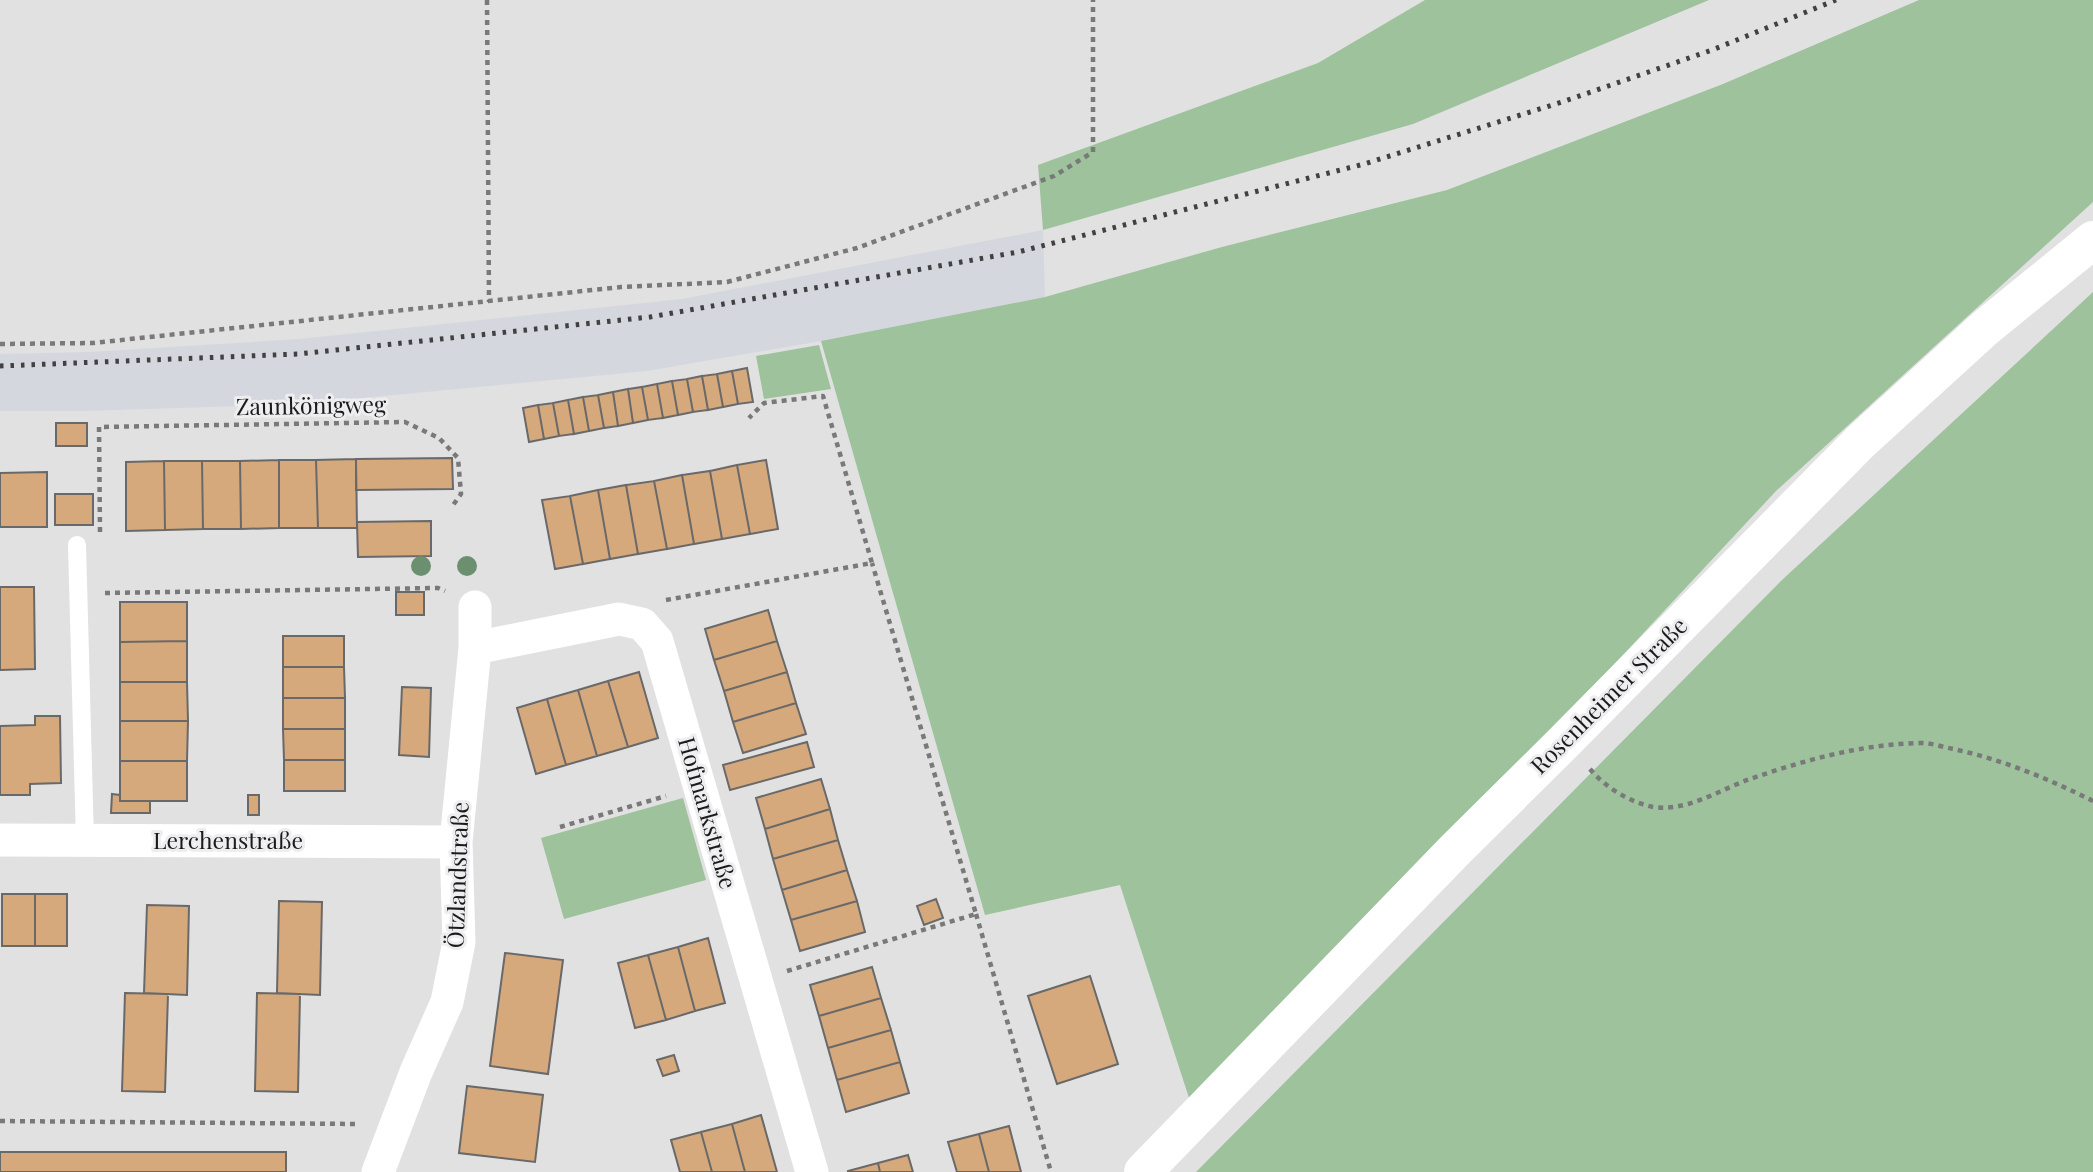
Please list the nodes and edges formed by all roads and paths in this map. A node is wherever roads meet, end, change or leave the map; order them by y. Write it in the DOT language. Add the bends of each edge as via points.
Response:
graph roads {
  1 [pos="487,0"];
  2 [pos="1093,0"];
  3 [pos="2093,240"];
  4 [pos="489,302"];
  5 [pos="0,344"];
  6 [pos="749,418"];
  7 [pos="99,427"];
  8 [pos="451,508"];
  9 [pos="77,545"];
  10 [pos="873,563"];
  11 [pos="100,593"];
  12 [pos="475,607"];
  13 [pos="642,624"];
  14 [pos="475,648"];
  15 [pos="1565,741"];
  16 [pos="699,786"];
  17 [pos="2093,800"];
  18 [pos="560,827"];
  19 [pos="0,840"];
  20 [pos="85,841"];
  21 [pos="456,842"];
  22 [pos="976,914"];
  23 [pos="756,981"];
  24 [pos="0,1121"];
  25 [pos="395,1124"];
  26 [pos="378,1172"];
  27 [pos="812,1172"];
  28 [pos="1051,1172"];
  29 [pos="1143,1172"];
  1 -- 4 [label="path"];
  2 -- 4 [label="path" via="1093,152 1054,176 857,248 727,282 621,287"];
  3 -- 15 [label="street, Rosenheimer Straße" via="1985,328 1860,442"];
  4 -- 5 [label="path" via="93,343"];
  6 -- 10 [label="path" via="764,403 823,396"];
  7 -- 8 [label="path, Zaunkönigweg" via="405,422 439,438 458,458 461,494"];
  9 -- 20 [label="lane"];
  10 -- 13 [label="path" via="657,602"];
  10 -- 22 [label="path"];
  11 -- 12 [label="path" via="438,588"];
  12 -- 14 [label="street, Ötzlandstraße"];
  13 -- 14 [label="street" via="619,619"];
  13 -- 16 [label="street, Hofmarkstraße" via="657,641"];
  14 -- 21 [label="street, Ötzlandstraße"];
  15 -- 17 [label="path" via="1612,789 1653,807 1698,801 1826,755 1924,743 1972,753"];
  15 -- 29 [label="street, Rosenheimer Straße"];
  16 -- 18 [label="path"];
  16 -- 23 [label="street, Hofmarkstraße"];
  19 -- 20 [label="street, Lerchenstraße"];
  20 -- 21 [label="street, Lerchenstraße"];
  21 -- 25 [label="street, Ötzlandstraße" via="459,942 447,1002"];
  22 -- 23 [label="path"];
  22 -- 28 [label="path"];
  23 -- 27 [label="street, Hofmarkstraße"];
  24 -- 25 [label="path"];
  25 -- 26 [label="street, Ötzlandstraße"];
}
